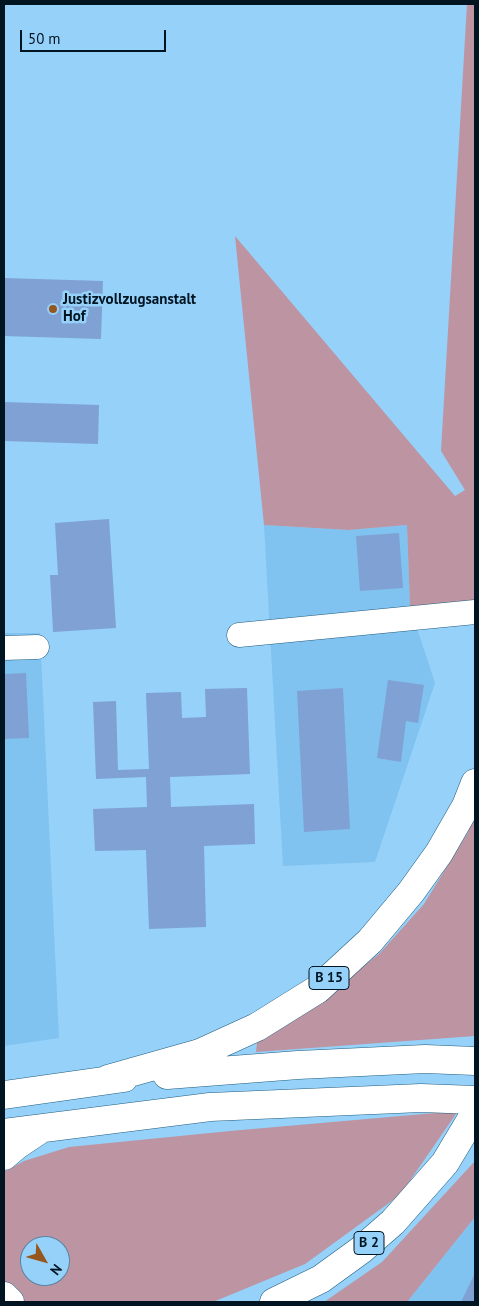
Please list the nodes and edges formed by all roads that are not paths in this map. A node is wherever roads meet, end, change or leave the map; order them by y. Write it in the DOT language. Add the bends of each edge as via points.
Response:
graph roads {
  1 [pos="475,612"];
  2 [pos="238,635"];
  3 [pos="37,647"];
  4 [pos="4,648"];
  5 [pos="475,782"];
  6 [pos="475,1061"];
  7 [pos="108,1080"];
  8 [pos="4,1095"];
  9 [pos="475,1100"];
  10 [pos="475,1113"];
  11 [pos="44,1127"];
  12 [pos="4,1133"];
  13 [pos="4,1156"];
  14 [pos="4,1296"];
  15 [pos="10,1302"];
  16 [pos="274,1302"];
  1 -- 2 [label="street"];
  3 -- 4 [label="street"];
  5 -- 7 [label="highway, B 15" via="466,806 439,853 411,892 370,940 318,989 257,1027 200,1053"];
  6 -- 7 [label="highway, B 15" via="425,1059 308,1065"];
  7 -- 8 [label="highway, B 15"];
  9 -- 11 [label="highway" via="421,1098 210,1107"];
  10 -- 16 [label="highway, B 2" via="445,1163 393,1222 321,1279"];
  11 -- 12 [label="highway"];
  11 -- 13 [label="highway"];
  14 -- 15 [label="highway"];
}
